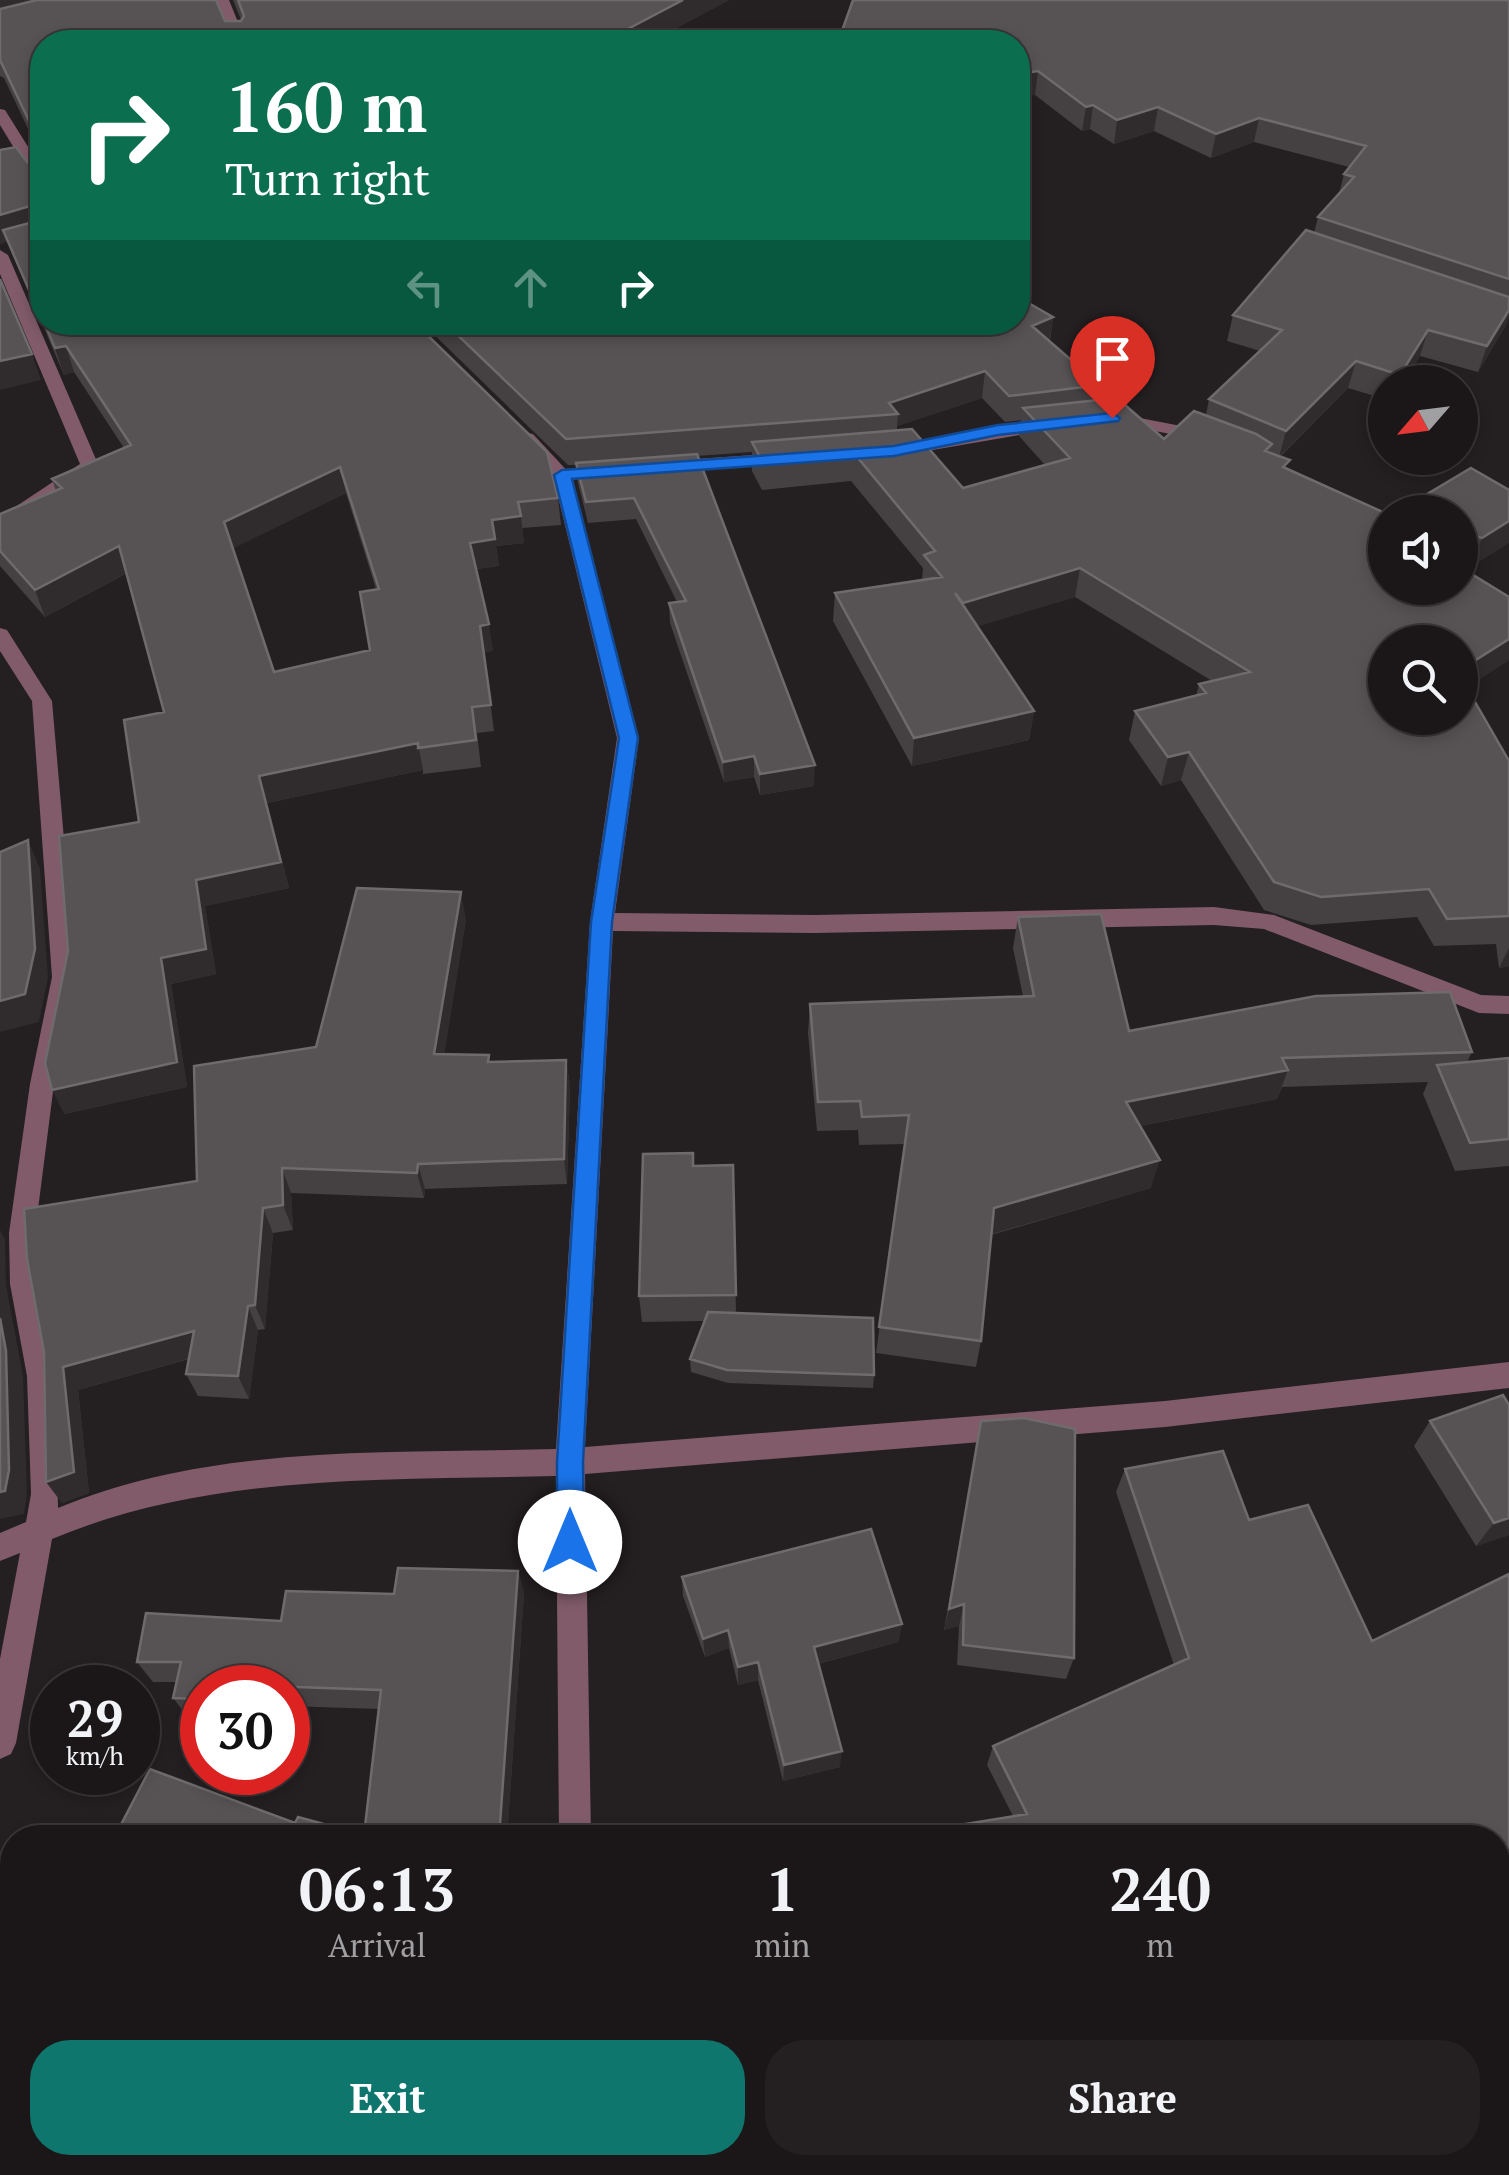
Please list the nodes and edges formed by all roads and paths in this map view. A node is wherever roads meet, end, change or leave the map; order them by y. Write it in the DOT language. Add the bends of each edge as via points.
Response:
graph roads {
  1 [pos="222,0"];
  2 [pos="233,30"];
  3 [pos="0,113"];
  4 [pos="30,161"];
  5 [pos="5,250"];
  6 [pos="30,313"];
  7 [pos="39,335"];
  8 [pos="508,421"];
  9 [pos="1224,442"];
  10 [pos="875,452"];
  11 [pos="798,458"];
  12 [pos="641,469"];
  13 [pos="0,525"];
  14 [pos="0,634"];
  15 [pos="55,835"];
  16 [pos="28,851"];
  17 [pos="602,922"];
  18 [pos="1509,1005"];
  19 [pos="1509,1376"];
  20 [pos="570,1462"];
  21 [pos="40,1529"];
  22 [pos="0,1547"];
  23 [pos="0,1744"];
  24 [pos="574,1825"];
  1 -- 2 [label="street"];
  3 -- 4 [label="street"];
  5 -- 6 [label="street"];
  7 -- 13 [label="street" via="90,464"];
  8 -- 17 [label="street" via="572,474 628,738"];
  9 -- 10 [label="street" via="1112,418"];
  11 -- 12 [label="street"];
  14 -- 15 [label="street" via="42,701"];
  15 -- 16 [label="street"];
  15 -- 21 [label="street" via="64,977 22,1233 40,1376 46,1494"];
  17 -- 18 [label="street" via="1214,916 1266,921 1479,1004"];
  17 -- 20 [label="street"];
  19 -- 20 [label="street" via="1165,1414"];
  20 -- 21 [label="street" via="310,1470 195,1481 107,1502"];
  20 -- 24 [label="street"];
  21 -- 22 [label="street"];
  21 -- 23 [label="street"];
}
